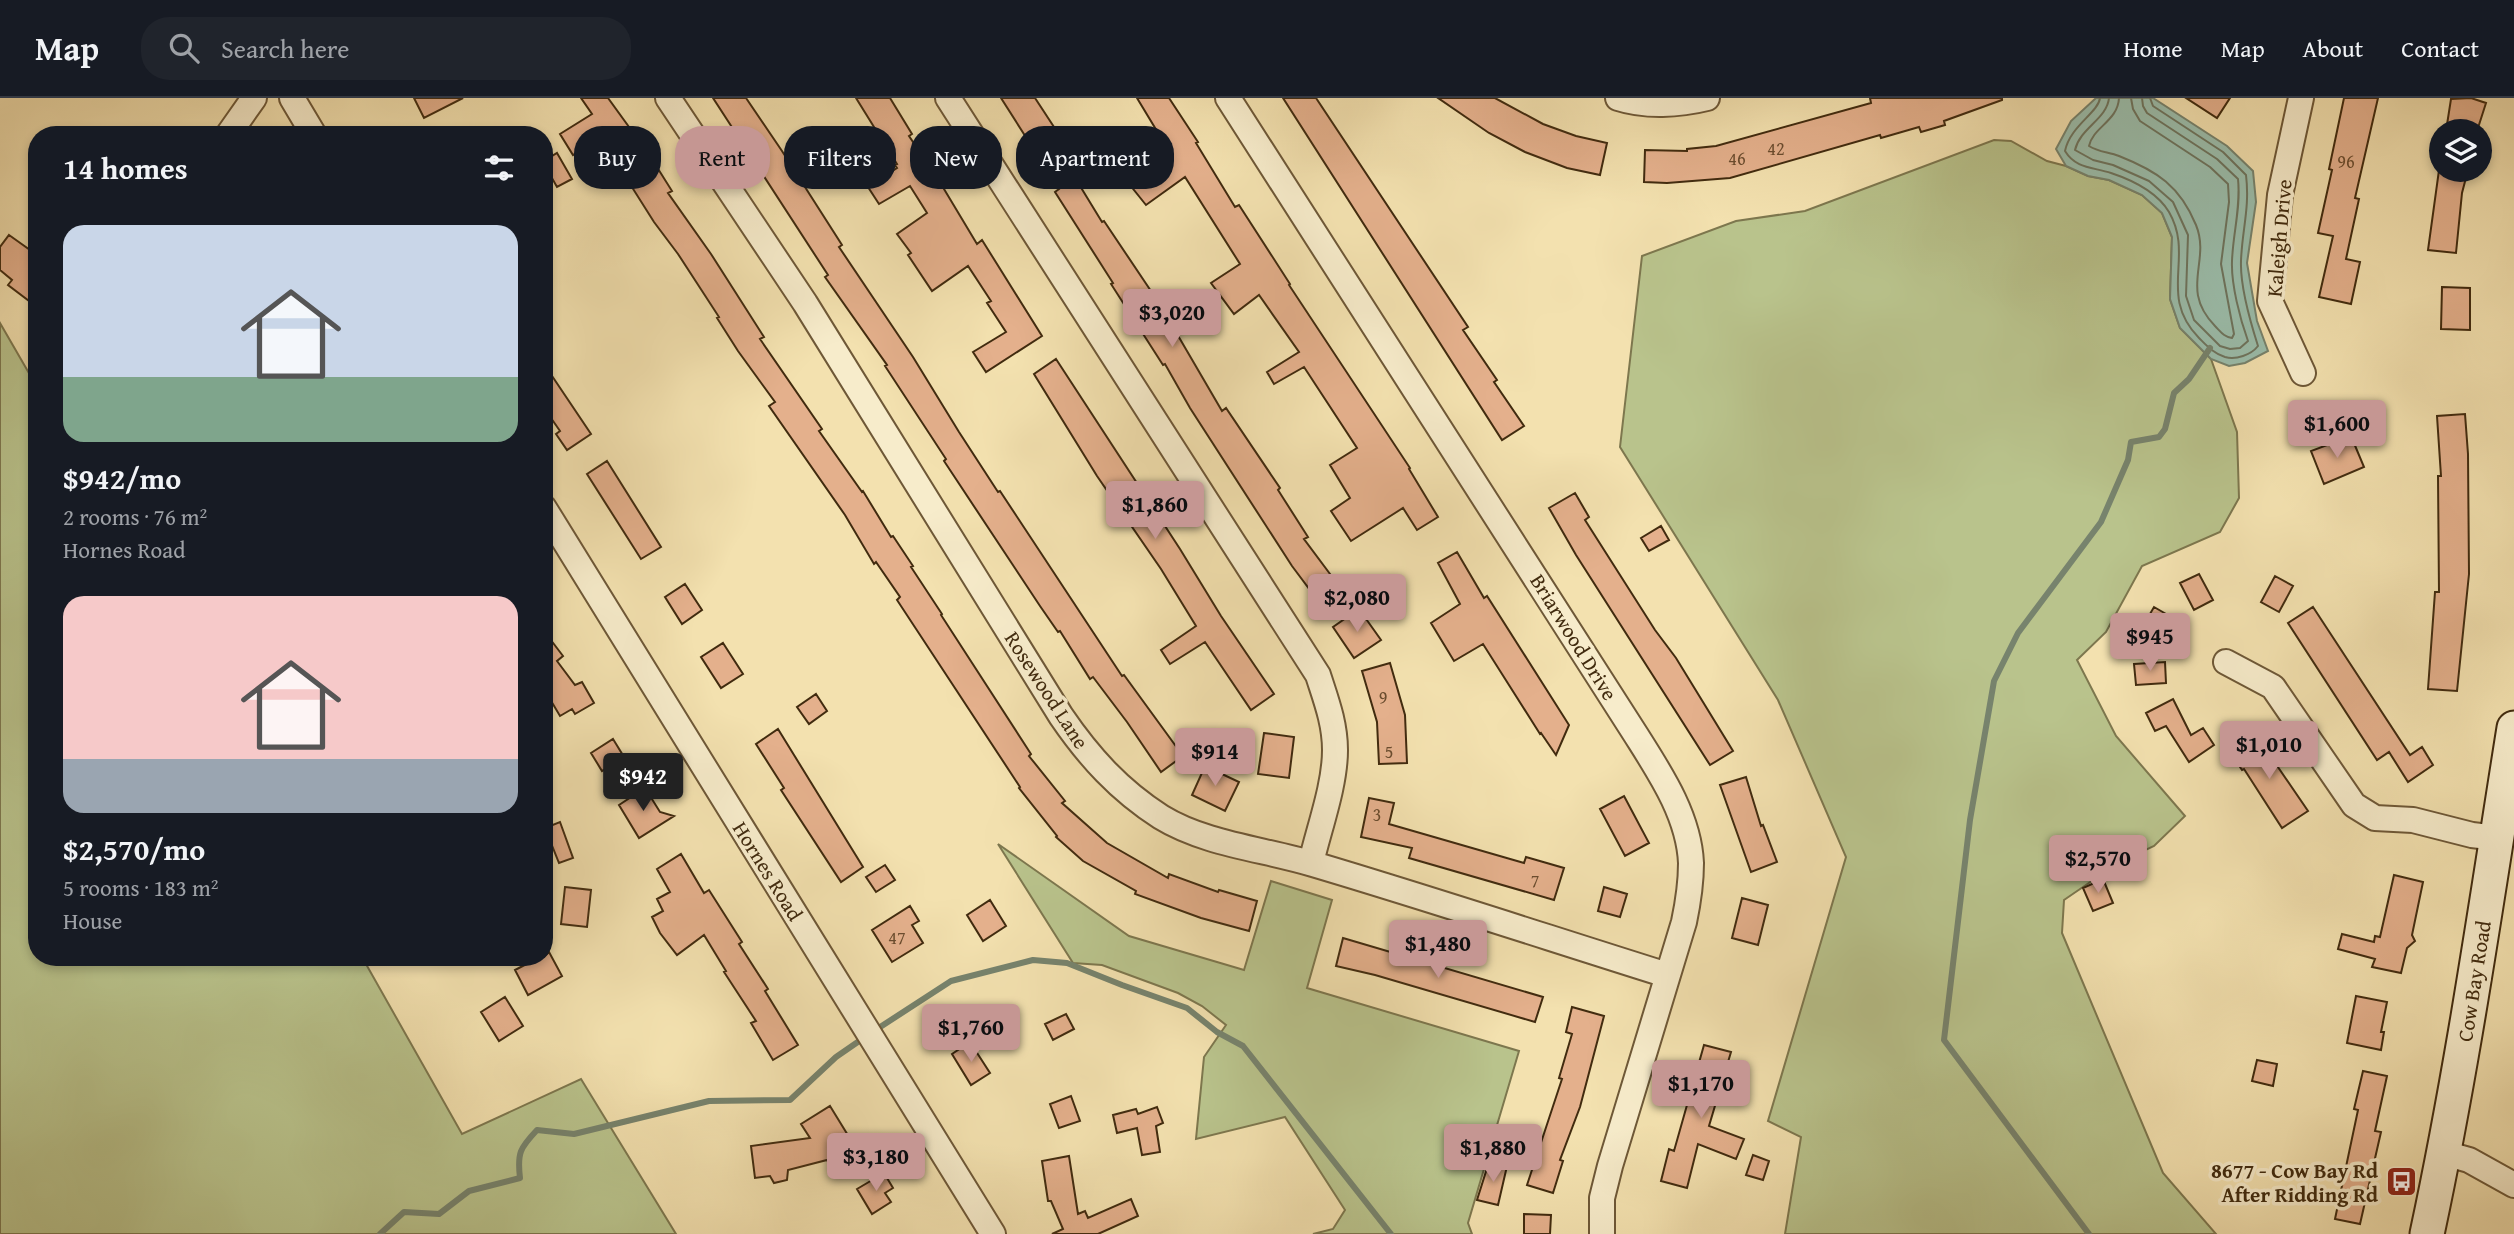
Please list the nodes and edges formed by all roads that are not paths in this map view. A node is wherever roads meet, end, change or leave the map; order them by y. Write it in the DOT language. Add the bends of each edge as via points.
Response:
graph roads {
  1 [pos="254,98"];
  2 [pos="292,98"];
  3 [pos="668,98"];
  4 [pos="948,98"];
  5 [pos="1228,98"];
  6 [pos="1618,98"];
  7 [pos="1707,98"];
  8 [pos="2301,98"];
  9 [pos="234,126"];
  10 [pos="309,126"];
  11 [pos="2303,373"];
  12 [pos="553,523"];
  13 [pos="2226,662"];
  14 [pos="2514,728"];
  15 [pos="2497,838"];
  16 [pos="1311,863"];
  17 [pos="1667,975"];
  18 [pos="2444,1153"];
  19 [pos="2514,1185"];
  20 [pos="993,1234"];
  21 [pos="1602,1234"];
  22 [pos="2427,1234"];
  1 -- 9 [label="street"];
  2 -- 10 [label="street"];
  3 -- 16 [label="street, Rosewood Lane" via="805,303 1061,716 1098,767 1178,826"];
  4 -- 16 [label="street" via="1318,675 1330,709 1335,751"];
  5 -- 17 [label="street, Briarwood Drive" via="1670,792 1691,860 1684,922"];
  6 -- 7 [label="street" via="1638,104"];
  8 -- 11 [label="street, Kaleigh Drive" via="2280,195 2270,301"];
  12 -- 20 [label="street, Hornes Road"];
  13 -- 15 [label="street" via="2273,687 2354,805 2375,818 2413,820"];
  14 -- 15 [label="main road, Cow Bay Road"];
  15 -- 18 [label="main road, Cow Bay Road"];
  16 -- 17 [label="street, Rosewood Lane"];
  17 -- 21 [label="street, Briarwood Drive" via="1610,1166 1602,1198"];
  18 -- 19 [label="street" via="2469,1160"];
  18 -- 22 [label="main road, Cow Bay Road"];
}
